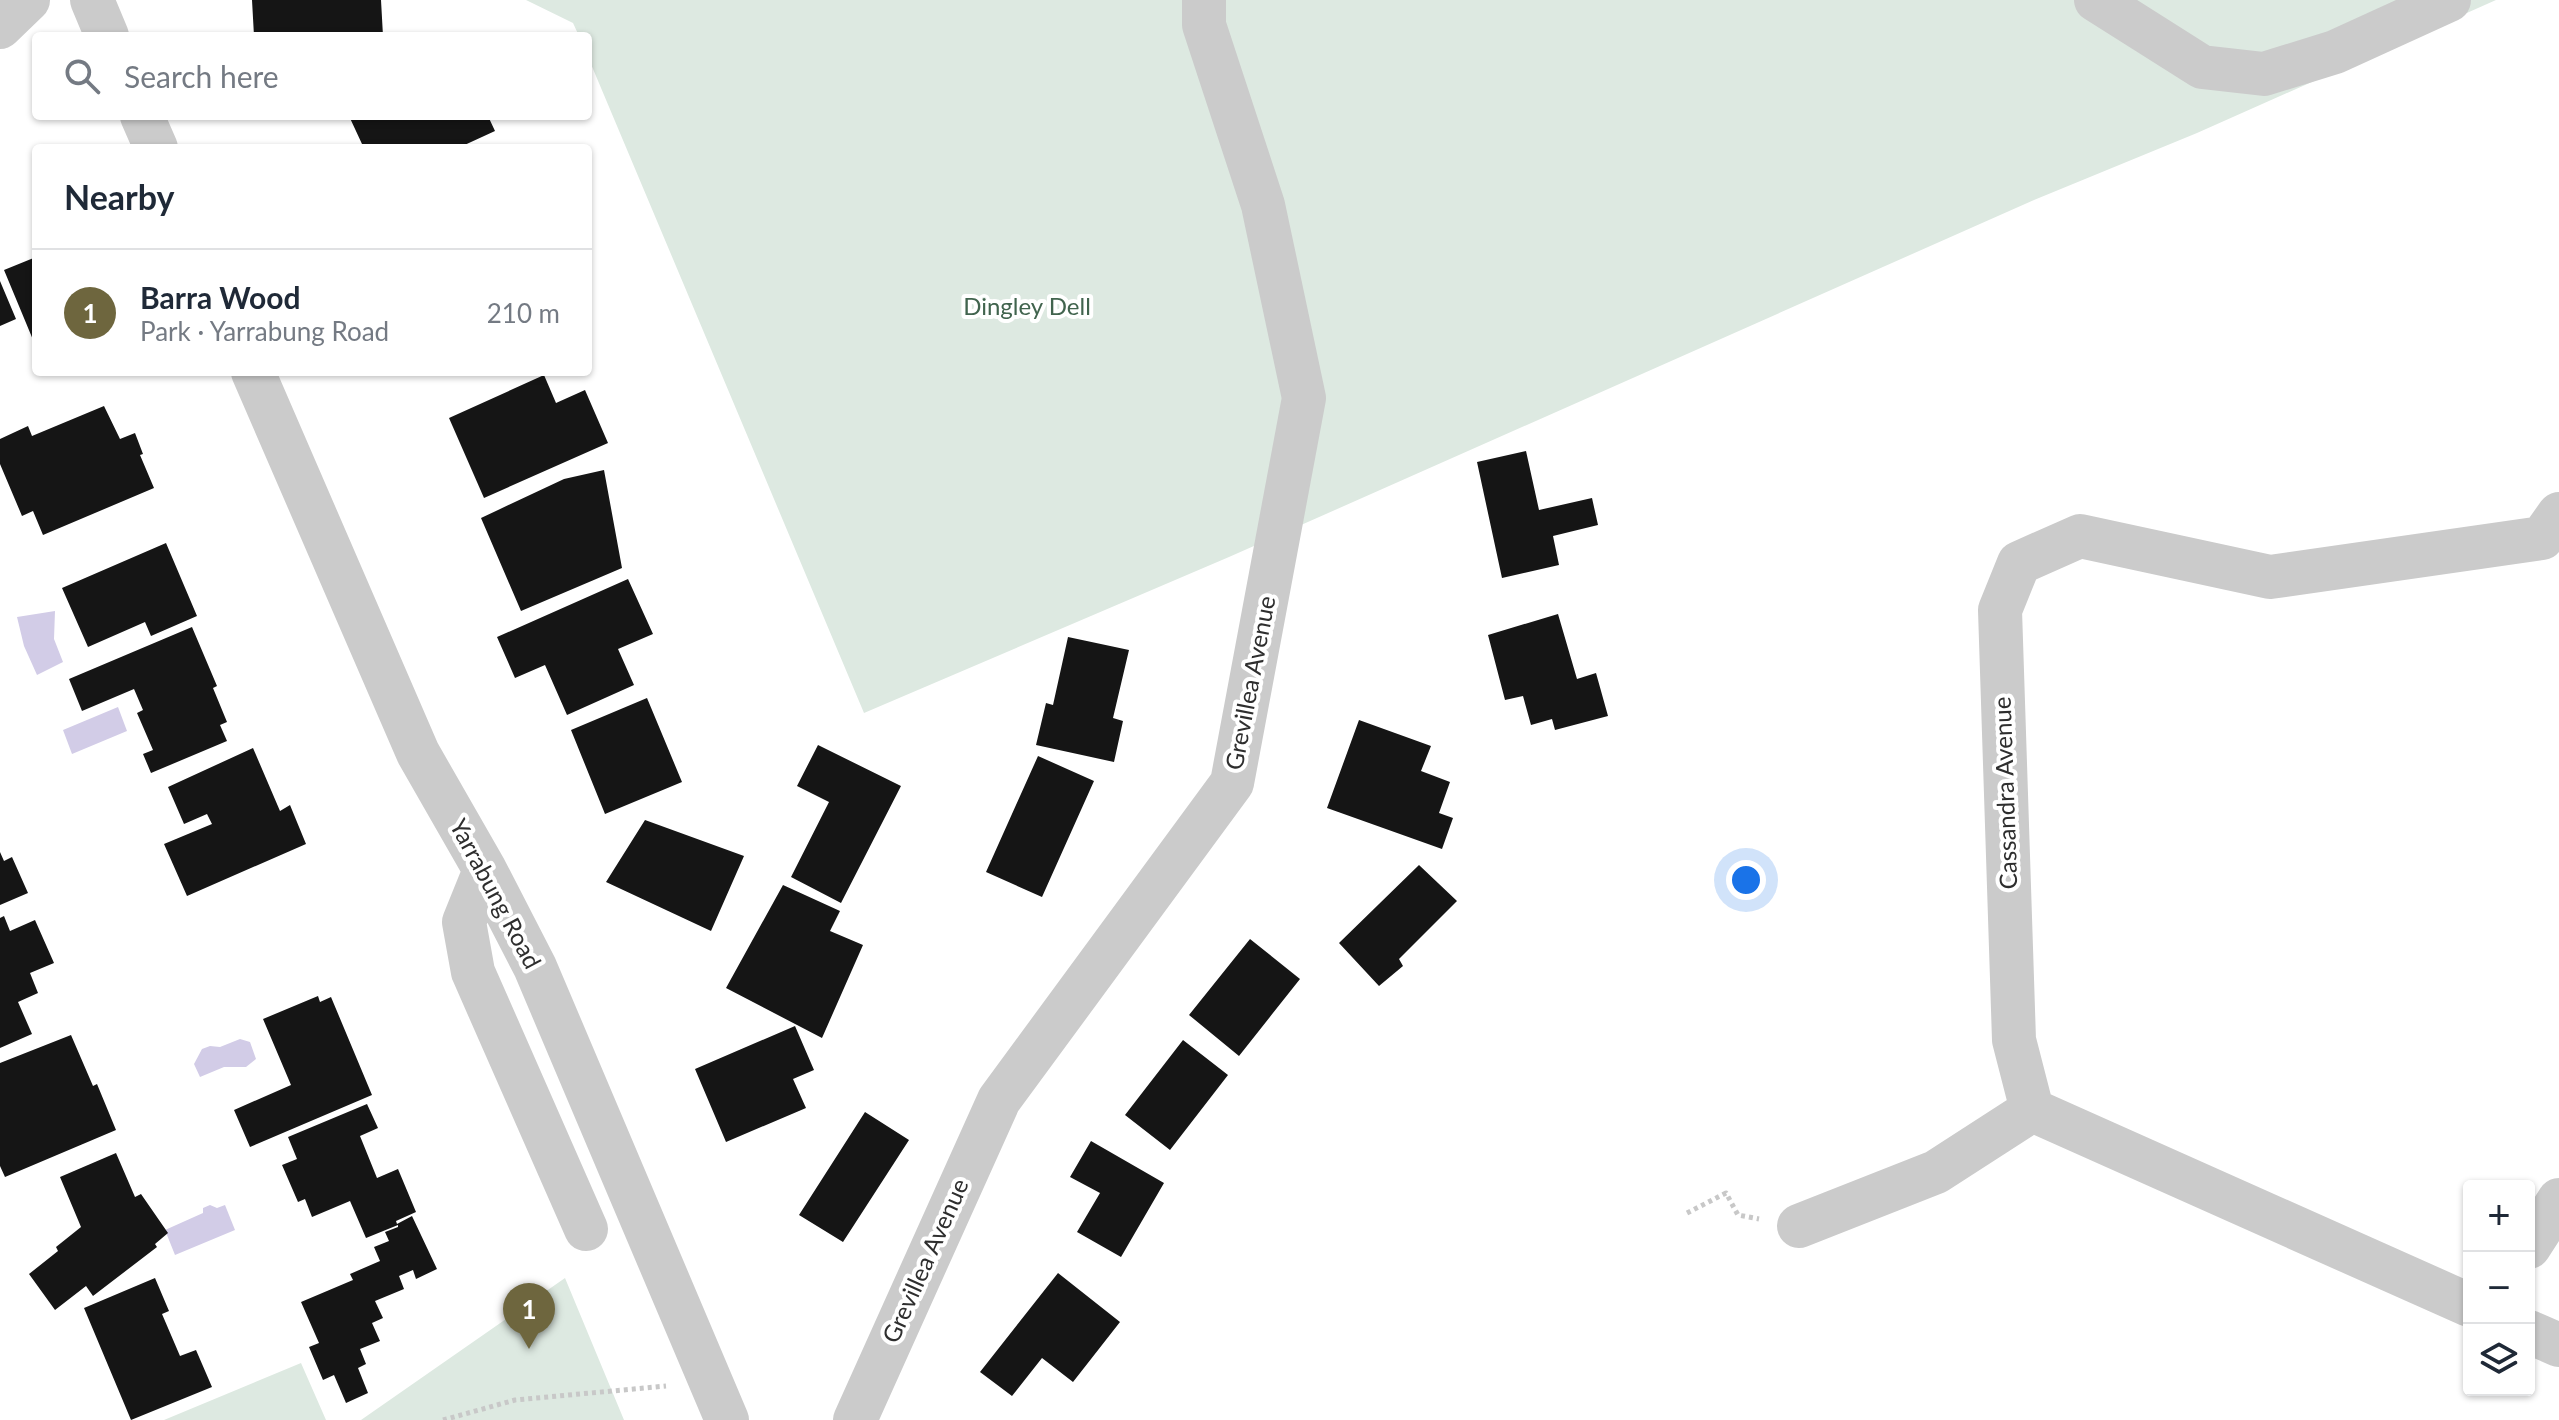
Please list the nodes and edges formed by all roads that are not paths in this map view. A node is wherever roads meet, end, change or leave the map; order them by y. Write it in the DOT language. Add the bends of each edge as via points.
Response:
graph roads {
  1 [pos="28,0"];
  2 [pos="92,0"];
  3 [pos="1204,0"];
  4 [pos="2096,0"];
  5 [pos="2449,0"];
  6 [pos="0,27"];
  7 [pos="105,32"];
  8 [pos="144,120"];
  9 [pos="154,144"];
  10 [pos="255,376"];
  11 [pos="2553,529"];
  12 [pos="485,870"];
  13 [pos="2032,1110"];
  14 [pos="2559,1200"];
  15 [pos="1799,1226"];
  16 [pos="586,1229"];
  17 [pos="2535,1238"];
  18 [pos="2463,1302"];
  19 [pos="2535,1335"];
  20 [pos="2559,1345"];
  21 [pos="718,1401"];
  22 [pos="855,1420"];
  1 -- 6 [label="street"];
  2 -- 7 [label="street"];
  3 -- 22 [label="street, Grevillea Avenue" via="1204,25 1263,205 1304,398 1232,783 999,1100"];
  4 -- 5 [label="street" via="2202,67 2264,74 2335,52"];
  8 -- 9 [label="street"];
  10 -- 12 [label="street, Yarrabung Road" via="418,753"];
  11 -- 13 [label="street, Cassandra Avenue" via="2270,577 2080,536 2019,563 2000,610 2014,1040"];
  12 -- 16 [label="street" via="464,922 473,972"];
  12 -- 21 [label="street, Yarrabung Road" via="535,967"];
  13 -- 15 [label="street" via="1936,1172"];
  13 -- 18 [label="street"];
  14 -- 17 [label="street"];
  19 -- 20 [label="street"];
}
